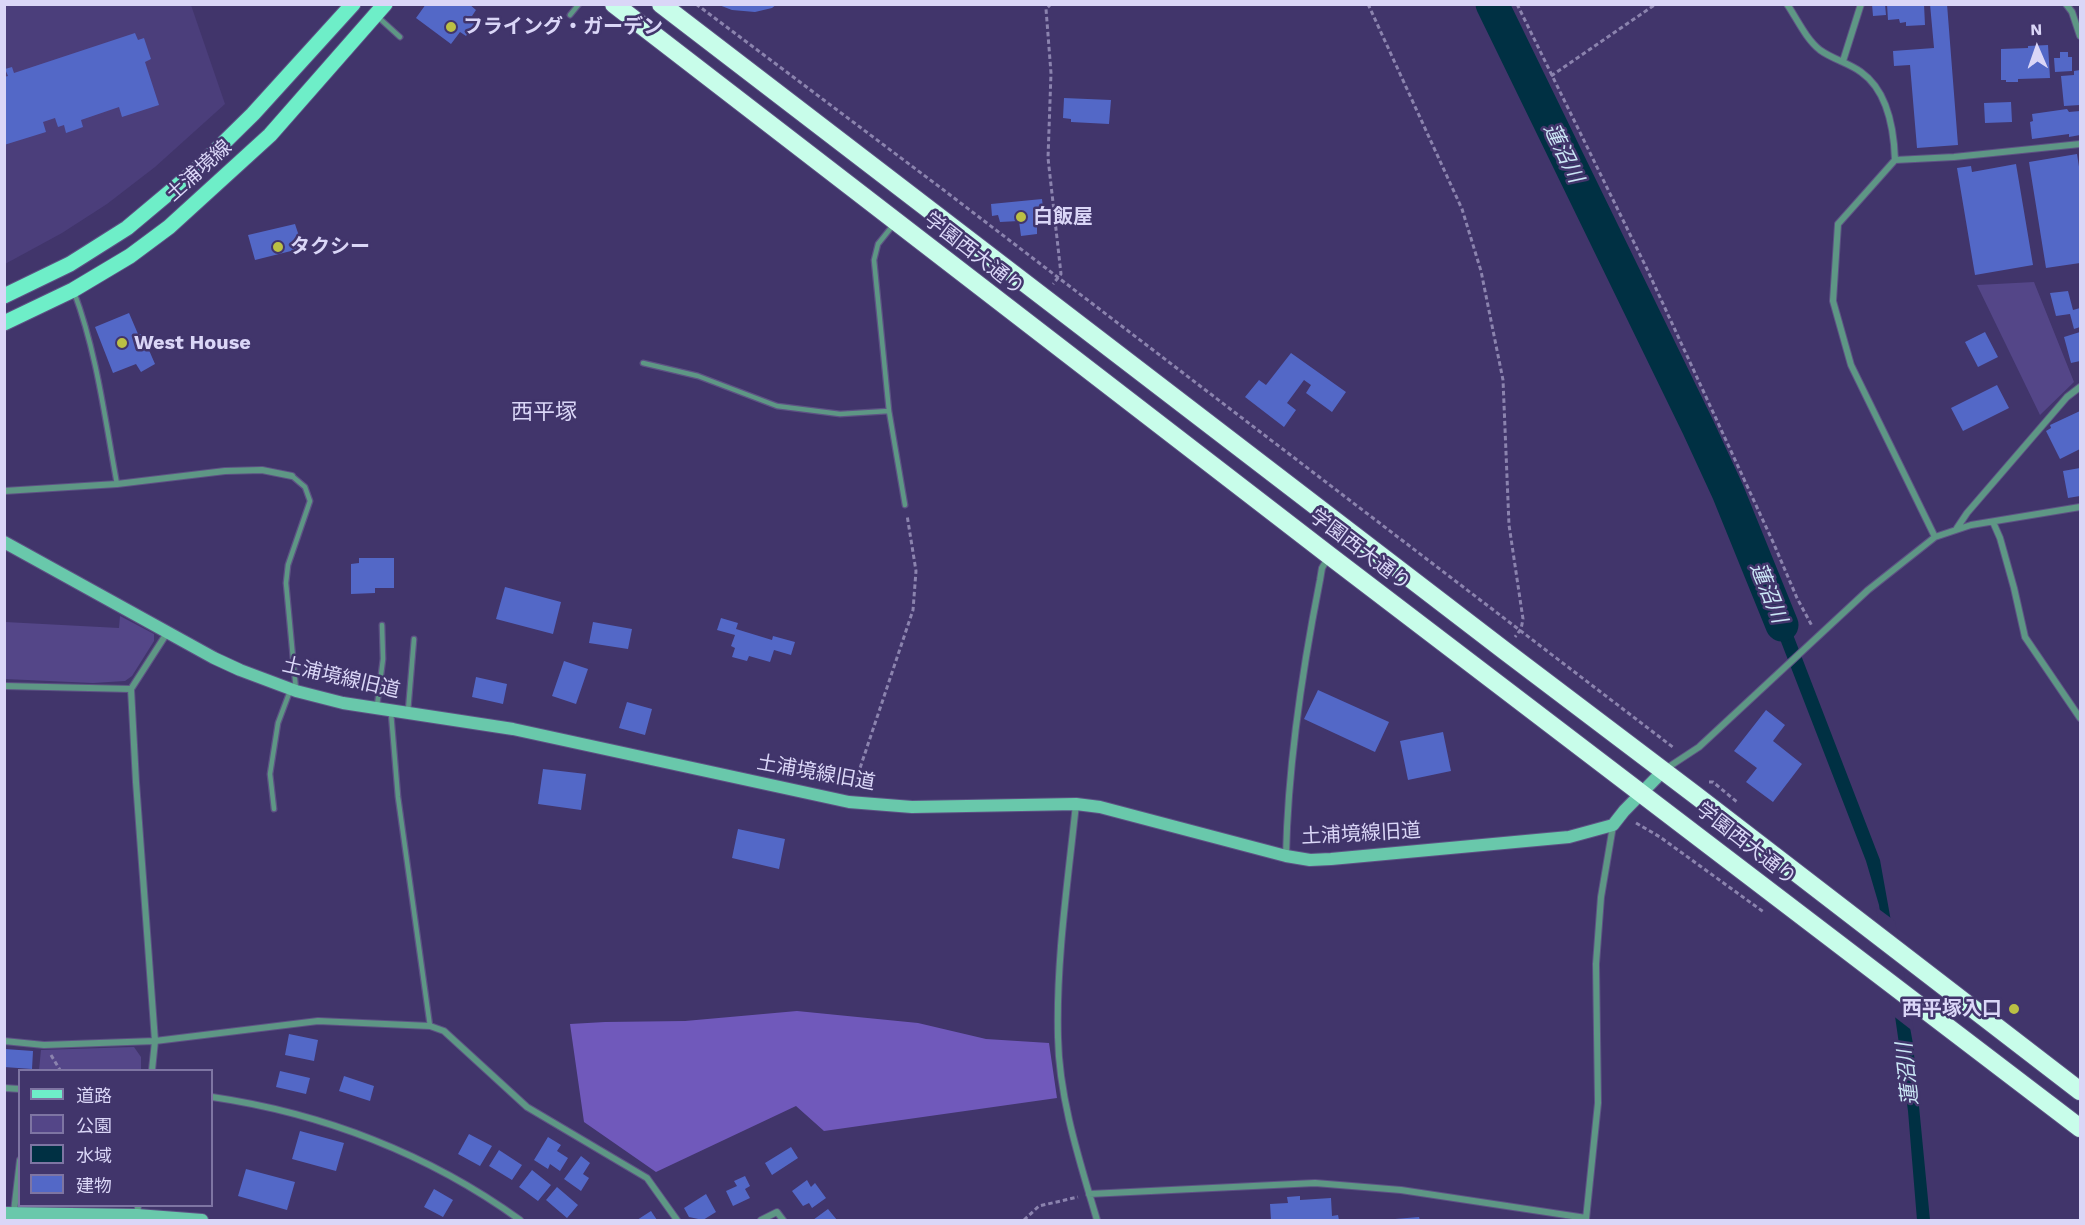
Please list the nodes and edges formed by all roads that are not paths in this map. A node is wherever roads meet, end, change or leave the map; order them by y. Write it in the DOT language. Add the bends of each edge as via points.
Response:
graph roads {
  1 [pos="353,4"];
  2 [pos="579,4"];
  3 [pos="614,4"];
  4 [pos="661,4"];
  5 [pos="1787,4"];
  6 [pos="1861,4"];
  7 [pos="2066,4"];
  8 [pos="380,10"];
  9 [pos="570,15"];
  10 [pos="2078,20"];
  11 [pos="2080,36"];
  12 [pos="400,37"];
  13 [pos="1843,61"];
  14 [pos="2080,144"];
  15 [pos="1895,160"];
  16 [pos="896,222"];
  17 [pos="73,290"];
  18 [pos="4,296"];
  19 [pos="4,323"];
  20 [pos="643,363"];
  21 [pos="2080,387"];
  22 [pos="889,411"];
  23 [pos="292,476"];
  24 [pos="117,484"];
  25 [pos="4,491"];
  26 [pos="905,505"];
  27 [pos="2080,507"];
  28 [pos="1993,522"];
  29 [pos="1957,528"];
  30 [pos="1935,537"];
  31 [pos="4,542"];
  32 [pos="1330,556"];
  33 [pos="382,625"];
  34 [pos="166,633"];
  35 [pos="414,639"];
  36 [pos="4,686"];
  37 [pos="132,689"];
  38 [pos="293,690"];
  39 [pos="377,709"];
  40 [pos="391,711"];
  41 [pos="408,714"];
  42 [pos="2080,718"];
  43 [pos="1664,770"];
  44 [pos="1642,793"];
  45 [pos="1076,804"];
  46 [pos="274,809"];
  47 [pos="1613,825"];
  48 [pos="1287,856"];
  49 [pos="430,1026"];
  50 [pos="4,1041"];
  51 [pos="155,1041"];
  52 [pos="152,1069"];
  53 [pos="2080,1091"];
  54 [pos="213,1097"];
  55 [pos="2080,1128"];
  56 [pos="18,1171"];
  57 [pos="1089,1194"];
  58 [pos="137,1214"];
  59 [pos="10,1216"];
  60 [pos="1586,1219"];
  61 [pos="202,1221"];
  62 [pos="520,1221"];
  63 [pos="676,1221"];
  64 [pos="761,1221"];
  65 [pos="783,1221"];
  66 [pos="1097,1221"];
  1 -- 18 [label="main road, 土浦境線" via="237,130 127,228 70,264"];
  2 -- 9 [label="lane"];
  3 -- 16 [label="highway, 学園西大通り"];
  4 -- 43 [label="highway, 学園西大通り"];
  5 -- 13 [label="street" via="1821,50"];
  6 -- 13 [label="street"];
  7 -- 10 [label="street"];
  8 -- 12 [label="lane"];
  8 -- 17 [label="main road, 土浦境線" via="254,151 169,227"];
  10 -- 11 [label="street"];
  13 -- 15 [label="street" via="1876,85 1894,135"];
  14 -- 15 [label="street"];
  15 -- 30 [label="street" via="1838,224 1833,302 1851,365"];
  16 -- 22 [label="lane" via="878,244 874,260"];
  16 -- 32 [label="highway, 学園西大通り"];
  17 -- 19 [label="main road, 土浦境線"];
  17 -- 24 [label="lane" via="95,369"];
  20 -- 22 [label="lane" via="698,376 777,406 840,414"];
  21 -- 29 [label="street" via="2067,397"];
  22 -- 26 [label="lane"];
  23 -- 24 [label="street" via="262,470 225,471"];
  23 -- 38 [label="lane" via="305,487 310,501 288,565 286,583"];
  24 -- 25 [label="street"];
  27 -- 28 [label="street"];
  28 -- 29 [label="street"];
  28 -- 42 [label="street" via="2025,637"];
  29 -- 30 [label="street"];
  30 -- 43 [label="street" via="1868,590 1699,747"];
  31 -- 34 [label="street, 土浦境線旧道"];
  32 -- 44 [label="highway, 学園西大通り"];
  32 -- 48 [label="street" via="1322,568 1300,704 1287,812"];
  33 -- 39 [label="lane" via="383,659"];
  34 -- 37 [label="street"];
  34 -- 38 [label="street, 土浦境線旧道" via="240,670"];
  35 -- 41 [label="lane"];
  36 -- 37 [label="street"];
  37 -- 51 [label="street"];
  38 -- 39 [label="street, 土浦境線旧道"];
  38 -- 46 [label="lane" via="278,723 270,774"];
  39 -- 40 [label="street, 土浦境線旧道"];
  40 -- 41 [label="street, 土浦境線旧道"];
  40 -- 49 [label="lane" via="398,797"];
  41 -- 45 [label="street, 土浦境線旧道" via="513,729 849,802 912,807"];
  43 -- 44 [label="street"];
  43 -- 53 [label="highway, 学園西大通り"];
  44 -- 47 [label="street"];
  44 -- 55 [label="highway, 学園西大通り"];
  45 -- 48 [label="street, 土浦境線旧道"];
  45 -- 57 [label="street" via="1060,960 1058,1038 1064,1097"];
  47 -- 48 [label="street, 土浦境線旧道" via="1569,837 1331,860"];
  47 -- 60 [label="street" via="1601,897 1596,964 1598,1103"];
  49 -- 51 [label="street" via="318,1021"];
  49 -- 63 [label="street" via="444,1030 527,1107 647,1178"];
  50 -- 51 [label="street" via="44,1045"];
  51 -- 52 [label="street"];
  54 -- 62 [label="street" via="315,1118 384,1144 469,1187"];
  56 -- 59 [label="street"];
  57 -- 60 [label="street" via="1315,1183 1401,1190"];
  57 -- 66 [label="street"];
  58 -- 59 [label="street"];
  58 -- 61 [label="street"];
  64 -- 65 [label="street" via="777,1212"];
}
